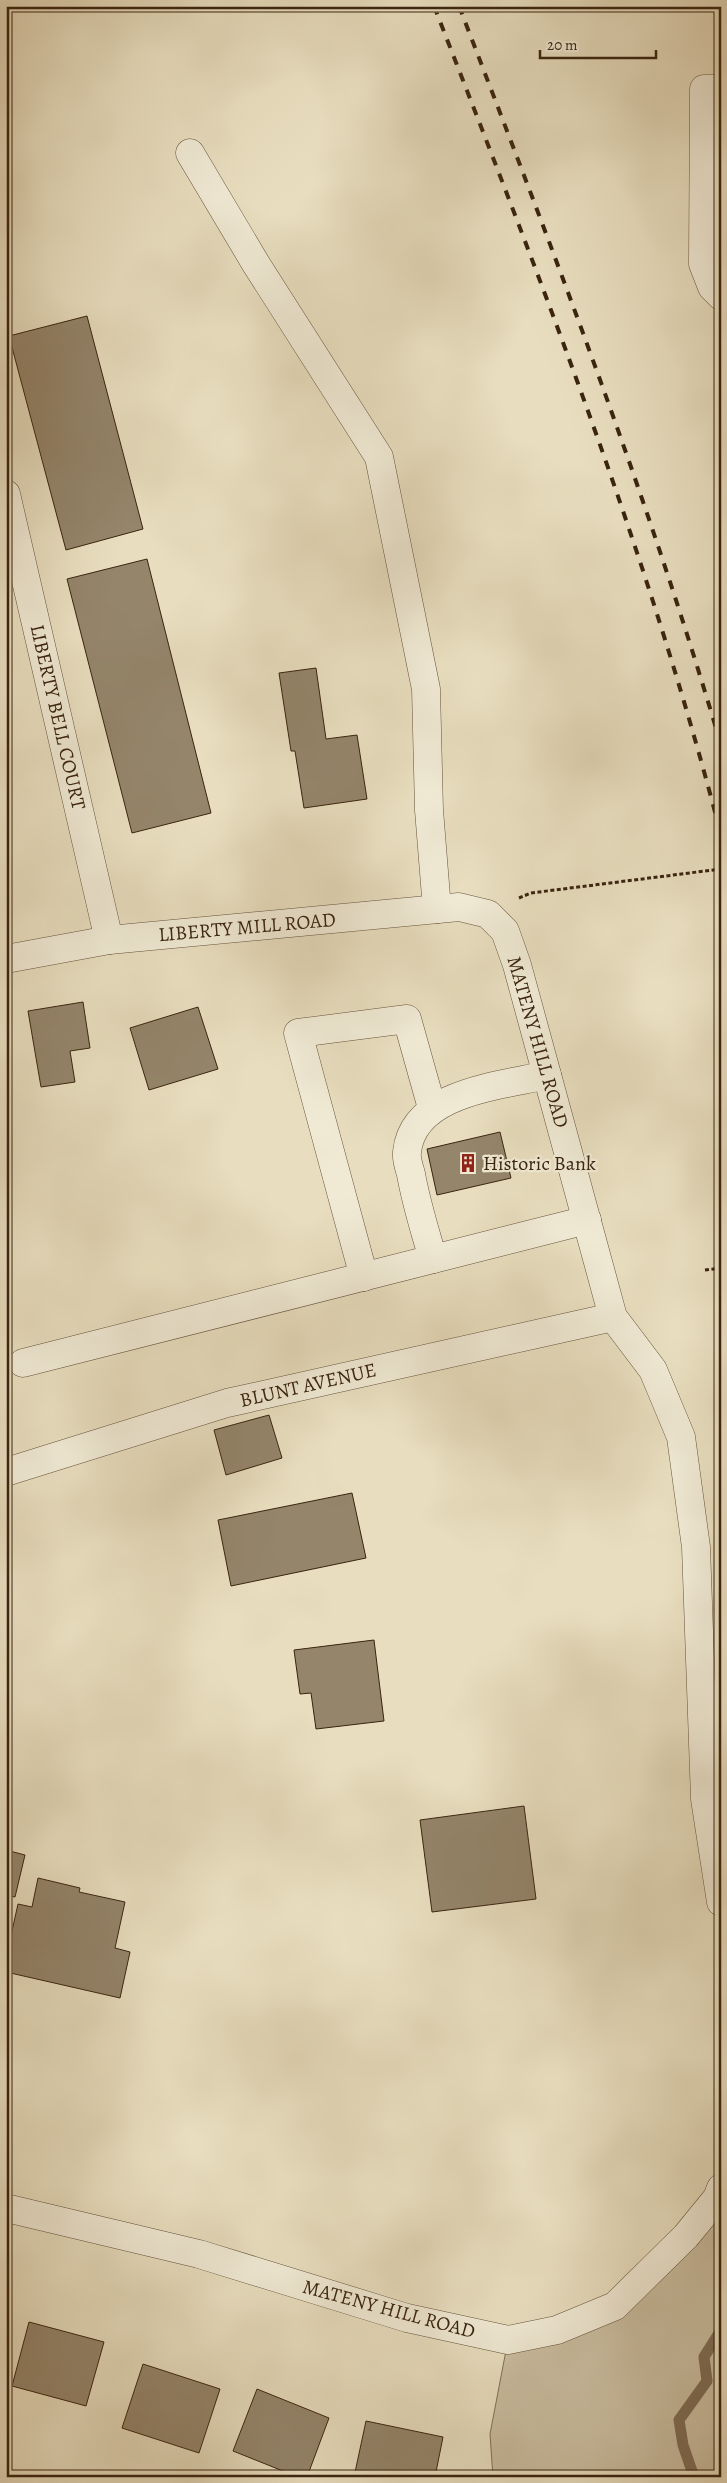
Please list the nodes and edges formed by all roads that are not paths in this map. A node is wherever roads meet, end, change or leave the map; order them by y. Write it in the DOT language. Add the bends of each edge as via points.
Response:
graph roads {
  1 [pos="721,89"];
  2 [pos="190,153"];
  3 [pos="721,296"];
  4 [pos="6,494"];
  5 [pos="437,909"];
  6 [pos="488,914"];
  7 [pos="110,940"];
  8 [pos="6,959"];
  9 [pos="547,1075"];
  10 [pos="432,1108"];
  11 [pos="587,1220"];
  12 [pos="433,1259"];
  13 [pos="364,1277"];
  14 [pos="614,1317"];
  15 [pos="23,1363"];
  16 [pos="6,1472"];
  17 [pos="721,1902"];
  18 [pos="721,2188"];
  19 [pos="6,2208"];
  1 -- 3 [label="street" via="704,89 703,264 712,287"];
  2 -- 5 [label="street" via="256,264 379,457 426,689 429,810"];
  4 -- 7 [label="street, LIBERTY BELL COURT"];
  5 -- 6 [label="street, LIBERTY MILL ROAD" via="459,907"];
  5 -- 7 [label="street, LIBERTY MILL ROAD"];
  6 -- 9 [label="street, MATENY HILL ROAD" via="505,931"];
  7 -- 8 [label="street, LIBERTY MILL ROAD"];
  9 -- 10 [label="street" via="455,1097"];
  9 -- 11 [label="street, MATENY HILL ROAD"];
  10 -- 12 [label="street" via="413,1127 406,1153"];
  10 -- 13 [label="street" via="407,1019 298,1033"];
  11 -- 12 [label="street"];
  11 -- 14 [label="street, MATENY HILL ROAD"];
  12 -- 13 [label="street"];
  13 -- 15 [label="street"];
  14 -- 16 [label="street, BLUNT AVENUE" via="227,1403"];
  14 -- 17 [label="street, MATENY HILL ROAD" via="653,1370 681,1437 696,1547 705,1799"];
  18 -- 19 [label="street, MATENY HILL ROAD" via="717,2198 686,2236 615,2306 557,2330 508,2340 407,2318 199,2254"];
}
